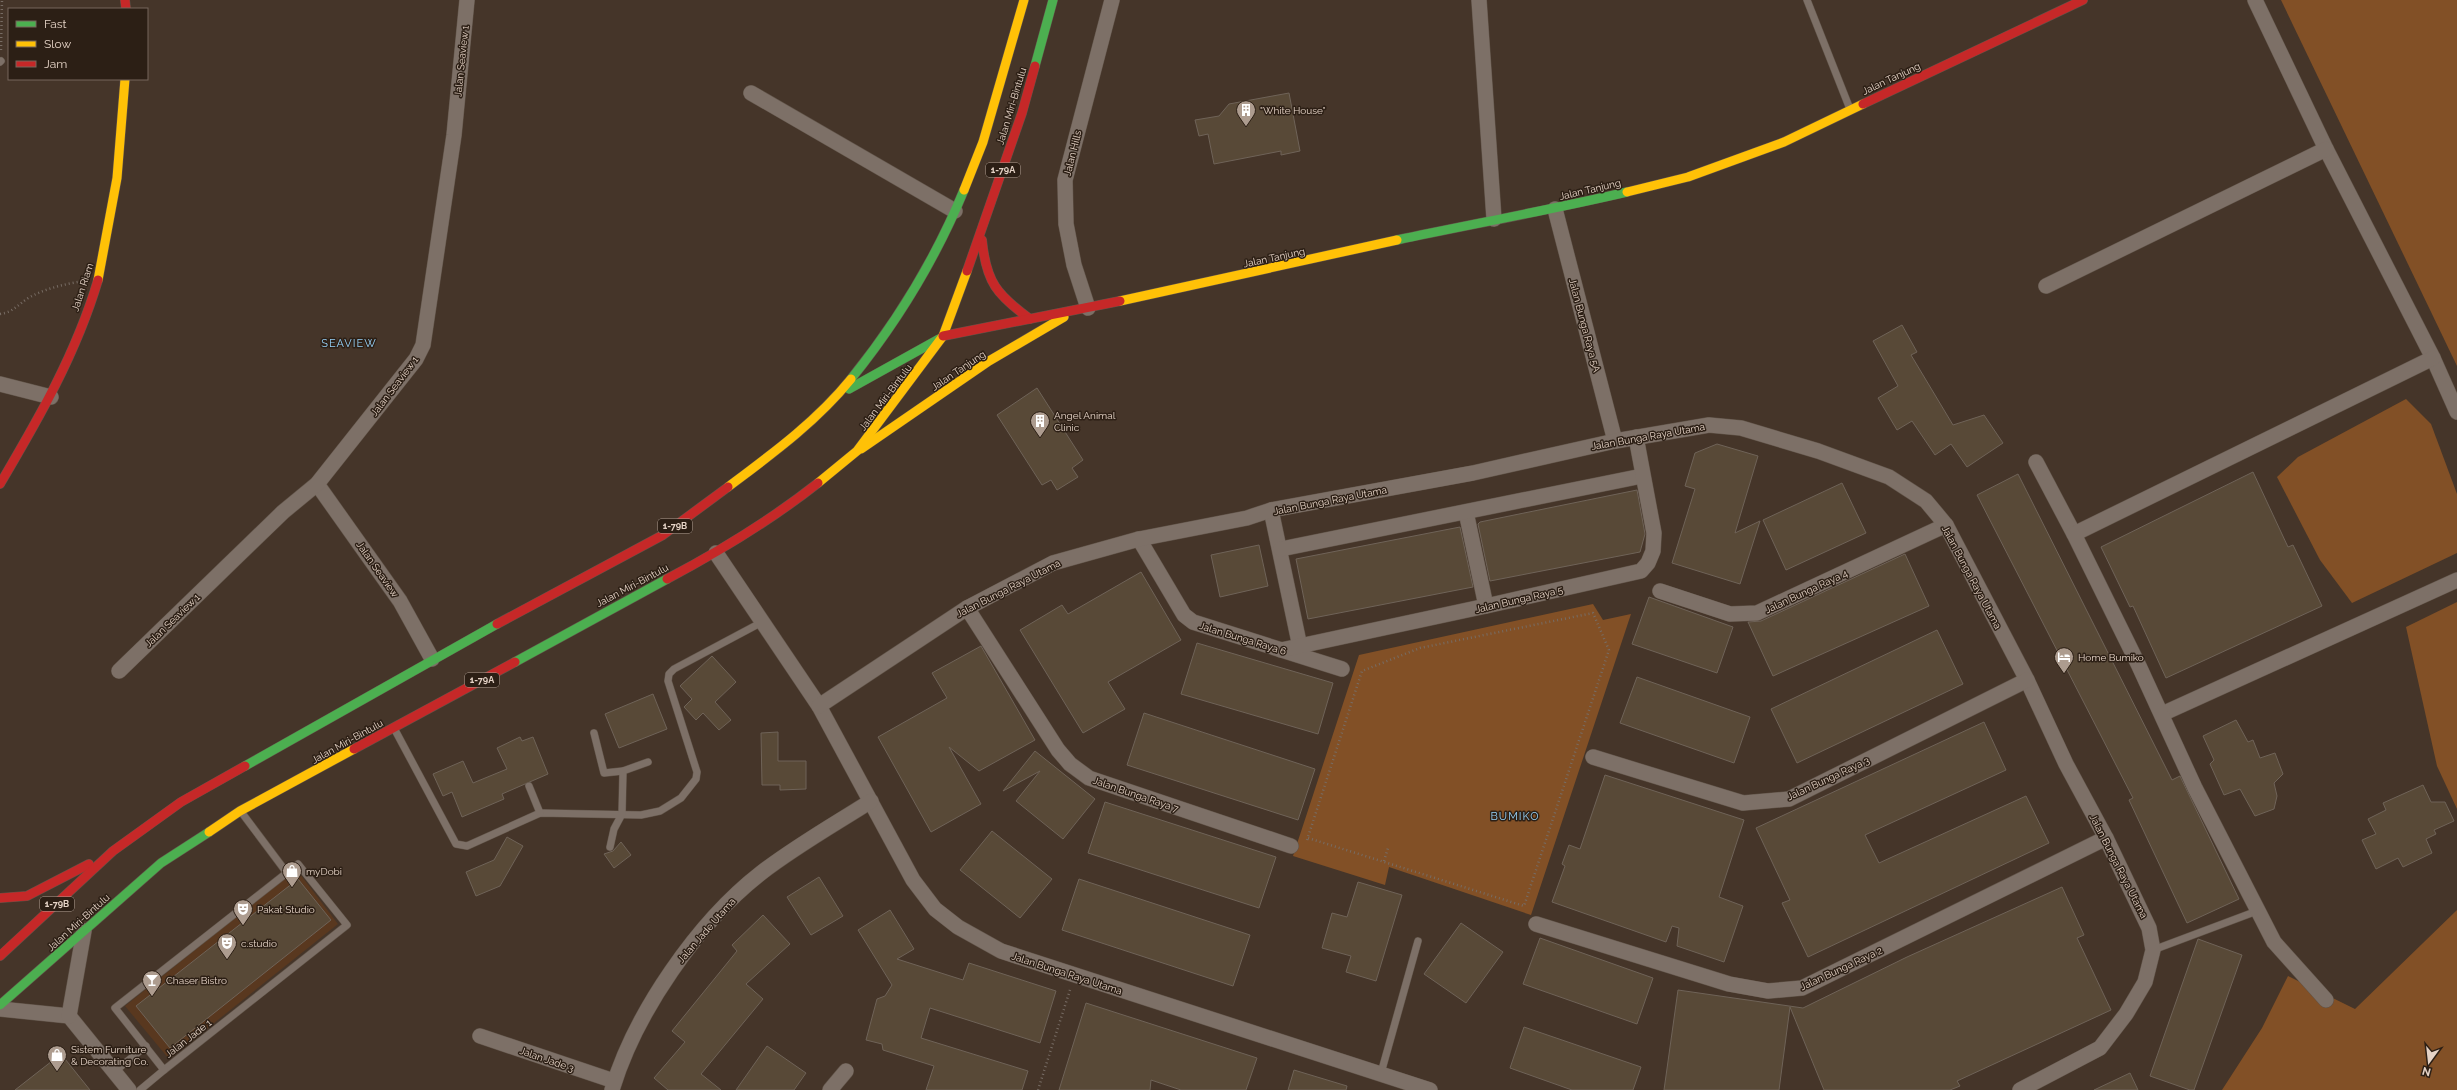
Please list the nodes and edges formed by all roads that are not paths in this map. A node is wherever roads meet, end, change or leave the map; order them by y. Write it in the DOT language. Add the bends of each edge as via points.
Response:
graph roads {
  1 [pos="467,0"];
  2 [pos="1024,0"];
  3 [pos="1053,0"];
  4 [pos="1112,0"];
  5 [pos="1480,0"];
  6 [pos="1807,0"];
  7 [pos="2083,0"];
  8 [pos="2255,0"];
  9 [pos="125,80"];
  10 [pos="751,93"];
  11 [pos="1850,110"];
  12 [pos="2326,149"];
  13 [pos="1555,209"];
  14 [pos="955,211"];
  15 [pos="1494,220"];
  16 [pos="982,235"];
  17 [pos="2046,286"];
  18 [pos="1088,308"];
  19 [pos="1073,311"];
  20 [pos="1030,318"];
  21 [pos="944,336"];
  22 [pos="2432,358"];
  23 [pos="0,384"];
  24 [pos="837,396"];
  25 [pos="51,397"];
  26 [pos="2457,412"];
  27 [pos="1636,437"];
  28 [pos="1615,441"];
  29 [pos="858,451"];
  30 [pos="2036,462"];
  31 [pos="1642,476"];
  32 [pos="0,484"];
  33 [pos="317,484"];
  34 [pos="1271,510"];
  35 [pos="1466,512"];
  36 [pos="1946,525"];
  37 [pos="2074,534"];
  38 [pos="1139,539"];
  39 [pos="1281,549"];
  40 [pos="716,553"];
  41 [pos="2457,580"];
  42 [pos="1660,591"];
  43 [pos="1486,606"];
  44 [pos="967,608"];
  45 [pos="764,621"];
  46 [pos="1300,647"];
  47 [pos="1281,650"];
  48 [pos="432,659"];
  49 [pos="1342,669"];
  50 [pos="119,671"];
  51 [pos="2027,680"];
  52 [pos="819,706"];
  53 [pos="2162,714"];
  54 [pos="394,728"];
  55 [pos="594,733"];
  56 [pos="1594,757"];
  57 [pos="648,762"];
  58 [pos="623,771"];
  59 [pos="529,786"];
  60 [pos="871,801"];
  61 [pos="240,811"];
  62 [pos="540,812"];
  63 [pos="622,814"];
  64 [pos="2106,838"];
  65 [pos="1291,846"];
  66 [pos="610,847"];
  67 [pos="113,851"];
  68 [pos="287,873"];
  69 [pos="27,896"];
  70 [pos="0,898"];
  71 [pos="0,909"];
  72 [pos="2257,911"];
  73 [pos="1536,924"];
  74 [pos="84,931"];
  75 [pos="1418,941"];
  76 [pos="2153,950"];
  77 [pos="0,956"];
  78 [pos="2326,1000"];
  79 [pos="0,1005"];
  80 [pos="0,1009"];
  81 [pos="69,1016"];
  82 [pos="480,1036"];
  83 [pos="146,1046"];
  84 [pos="164,1070"];
  85 [pos="846,1071"];
  86 [pos="1382,1072"];
  87 [pos="114,1073"];
  88 [pos="613,1086"];
  89 [pos="129,1090"];
  90 [pos="140,1090"];
  91 [pos="830,1090"];
  92 [pos="1430,1090"];
  93 [pos="2020,1090"];
  1 -- 33 [label="street, Jalan Seaview 1" via="454,135 423,346 408,371"];
  2 -- 14 [label="main road, Jalan Miri-Bintulu / 1-79B" via="983,142"];
  3 -- 16 [label="main road, Jalan Miri-Bintulu / 1-79A" via="1022,113"];
  4 -- 18 [label="street, Jalan Hills" via="1065,180 1066,224 1074,265"];
  5 -- 15 [label="street"];
  6 -- 11 [label="lane"];
  7 -- 11 [label="main road, Jalan Tanjung"];
  8 -- 12 [label="street"];
  9 -- 25 [label="main road, Jalan Riam" via="123,133 109,227 98,278 73,348"];
  10 -- 14 [label="street"];
  11 -- 13 [label="main road, Jalan Tanjung" via="1784,142 1688,177"];
  12 -- 17 [label="street"];
  12 -- 22 [label="street"];
  13 -- 15 [label="main road, Jalan Tanjung"];
  13 -- 28 [label="street, Jalan Bunga Raya 5A"];
  14 -- 24 [label="main road, Jalan Miri-Bintulu / 1-79B" via="920,279 883,339"];
  15 -- 18 [label="main road, Jalan Tanjung"];
  16 -- 20 [label="main road" via="984,265 991,284 1006,302"];
  16 -- 21 [label="main road, Jalan Miri-Bintulu / 1-79A"];
  18 -- 19 [label="main road, Jalan Tanjung"];
  19 -- 20 [label="main road, Jalan Tanjung"];
  19 -- 29 [label="main road, Jalan Tanjung" via="989,361"];
  20 -- 21 [label="main road, Jalan Tanjung"];
  21 -- 24 [label="main road, Jalan Tanjung"];
  21 -- 29 [label="main road, Jalan Miri-Bintulu / 1-79A"];
  22 -- 26 [label="street"];
  22 -- 37 [label="street"];
  23 -- 25 [label="street"];
  24 -- 48 [label="main road, Jalan Miri-Bintulu / 1-79B" via="790,441 663,535"];
  25 -- 32 [label="main road, Jalan Riam"];
  27 -- 28 [label="street, Jalan Bunga Raya Utama"];
  27 -- 31 [label="street, Jalan Bunga Raya 5"];
  27 -- 36 [label="street, Jalan Bunga Raya Utama" via="1709,425 1741,428 1818,451 1889,477 1926,501"];
  28 -- 34 [label="street, Jalan Bunga Raya Utama" via="1473,473"];
  29 -- 40 [label="main road, Jalan Miri-Bintulu / 1-79A" via="790,505"];
  30 -- 37 [label="street"];
  31 -- 35 [label="street"];
  31 -- 43 [label="street, Jalan Bunga Raya 5" via="1654,533 1653,551 1641,571"];
  33 -- 48 [label="street, Jalan Seaview" via="400,602"];
  33 -- 50 [label="street, Jalan Seaview 1" via="283,512"];
  34 -- 38 [label="street, Jalan Bunga Raya Utama" via="1247,518"];
  34 -- 39 [label="street, Jalan Bunga Raya 6"];
  35 -- 39 [label="street"];
  35 -- 43 [label="street"];
  36 -- 42 [label="street, Jalan Bunga Raya 4" via="1757,614 1730,614"];
  36 -- 51 [label="street, Jalan Bunga Raya Utama"];
  37 -- 53 [label="street"];
  38 -- 44 [label="street, Jalan Bunga Raya Utama" via="1053,563"];
  38 -- 47 [label="street, Jalan Bunga Raya 6" via="1184,615 1193,622"];
  39 -- 46 [label="street, Jalan Bunga Raya 6"];
  40 -- 45 [label="street, Jalan Bunga Raya Utama"];
  40 -- 54 [label="main road, Jalan Miri-Bintulu / 1-79A"];
  41 -- 53 [label="street"];
  43 -- 46 [label="street, Jalan Bunga Raya 5"];
  44 -- 52 [label="street, Jalan Bunga Raya Utama"];
  44 -- 65 [label="street, Jalan Bunga Raya 7" via="1058,750 1070,764 1089,778"];
  45 -- 52 [label="street, Jalan Bunga Raya Utama"];
  45 -- 63 [label="lane" via="669,674 668,681 696,764 696,779 681,798 660,811 641,815"];
  46 -- 47 [label="street, Jalan Bunga Raya 5"];
  47 -- 49 [label="street, Jalan Bunga Raya 6"];
  48 -- 67 [label="main road, Jalan Miri-Bintulu / 1-79B" via="180,802"];
  51 -- 56 [label="street, Jalan Bunga Raya 3" via="1789,799 1743,803"];
  51 -- 64 [label="street, Jalan Bunga Raya Utama" via="2066,764"];
  52 -- 60 [label="street, Jalan Bunga Raya Utama"];
  53 -- 72 [label="street" via="2195,788"];
  54 -- 61 [label="main road, Jalan Miri-Bintulu / 1-79A"];
  54 -- 62 [label="lane" via="456,844 467,846"];
  55 -- 58 [label="lane" via="604,773"];
  57 -- 58 [label="lane"];
  58 -- 63 [label="lane"];
  59 -- 62 [label="lane"];
  60 -- 86 [label="street, Jalan Bunga Raya Utama" via="913,880 935,909 958,928 1001,951"];
  60 -- 88 [label="street, Jalan Jade Utama" via="761,873 724,907 678,961 647,1009"];
  61 -- 68 [label="lane"];
  61 -- 74 [label="main road, Jalan Miri-Bintulu / 1-79A" via="161,862"];
  62 -- 63 [label="lane"];
  63 -- 66 [label="lane" via="614,829"];
  64 -- 73 [label="street, Jalan Bunga Raya 2" via="1802,988 1768,991 1729,984"];
  64 -- 76 [label="street, Jalan Bunga Raya Utama" via="2150,928"];
  67 -- 69 [label="main road"];
  67 -- 77 [label="main road, Jalan Miri-Bintulu / 1-79B"];
  68 -- 83 [label="lane, Jalan Jade 1" via="115,1008"];
  68 -- 84 [label="lane, Jalan Jade 1" via="298,864 347,925"];
  69 -- 70 [label="main road"];
  69 -- 71 [label="main road"];
  72 -- 76 [label="lane"];
  72 -- 78 [label="street" via="2281,953"];
  74 -- 79 [label="main road, Jalan Miri-Bintulu / 1-79A"];
  74 -- 81 [label="street"];
  75 -- 86 [label="lane"];
  76 -- 93 [label="street, Jalan Bunga Raya Utama" via="2145,982 2126,1014 2100,1048"];
  80 -- 81 [label="street"];
  81 -- 87 [label="street"];
  82 -- 88 [label="street, Jalan Jade 3"];
  83 -- 84 [label="lane, Jalan Jade 1"];
  83 -- 87 [label="lane"];
  84 -- 90 [label="lane"];
  85 -- 91 [label="street"];
  86 -- 92 [label="street, Jalan Bunga Raya Utama"];
  87 -- 89 [label="street"];
}
